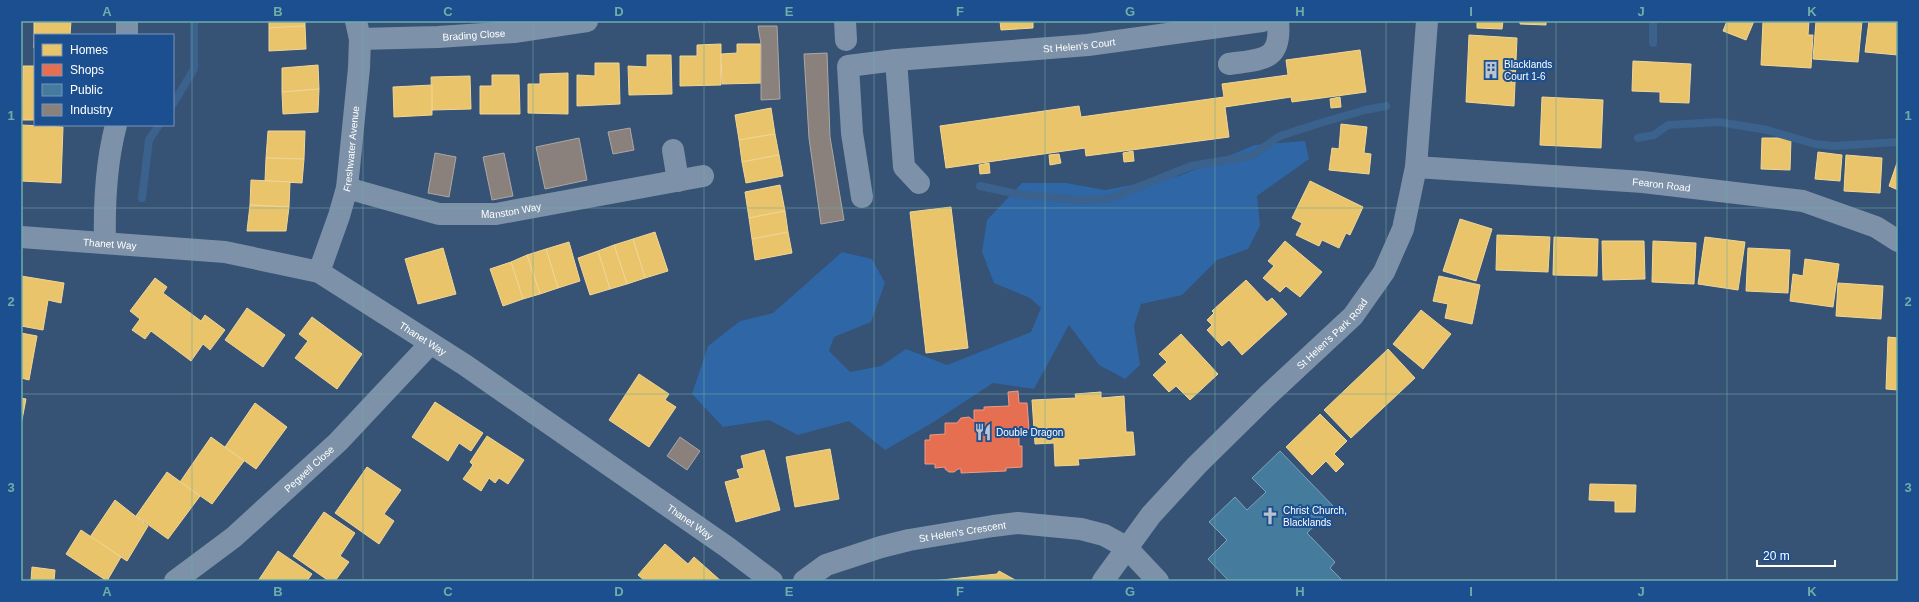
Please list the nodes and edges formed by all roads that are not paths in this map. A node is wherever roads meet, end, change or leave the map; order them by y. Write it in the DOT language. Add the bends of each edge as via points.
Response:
graph roads {
  1 [pos="127,21"];
  2 [pos="586,21"];
  3 [pos="1262,21"];
  4 [pos="1278,21"];
  5 [pos="1427,21"];
  6 [pos="358,30"];
  7 [pos="127,34"];
  8 [pos="896,60"];
  9 [pos="1229,64"];
  10 [pos="116,126"];
  11 [pos="673,150"];
  12 [pos="1416,167"];
  13 [pos="703,176"];
  14 [pos="678,181"];
  15 [pos="919,182"];
  16 [pos="347,188"];
  17 [pos="862,197"];
  18 [pos="21,237"];
  19 [pos="1898,241"];
  20 [pos="105,243"];
  21 [pos="319,272"];
  22 [pos="430,344"];
  23 [pos="1126,547"];
  24 [pos="175,581"];
  25 [pos="772,581"];
  26 [pos="804,581"];
  27 [pos="1103,581"];
  28 [pos="1158,581"];
  1 -- 7 [label="street"];
  2 -- 6 [label="street, Brading Close" via="514,32 438,37"];
  3 -- 8 [label="street, St Helen's Court" via="1088,45"];
  4 -- 9 [label="street" via="1280,38 1274,52 1264,58"];
  5 -- 12 [label="street, St Helen's Park Road"];
  6 -- 16 [label="street, Freshwater Avenue" via="352,154"];
  8 -- 15 [label="street" via="904,167"];
  8 -- 17 [label="street, St Helen's Court" via="848,66 852,133"];
  10 -- 20 [label="street" via="104,203"];
  11 -- 14 [label="street"];
  12 -- 19 [label="street, Fearon Road" via="1643,182 1803,201 1876,227"];
  12 -- 23 [label="street, St Helen's Park Road" via="1400,236 1384,272 1353,316 1197,465 1151,515"];
  13 -- 14 [label="street, Manston Way"];
  14 -- 16 [label="street, Manston Way" via="496,214 439,214"];
  16 -- 21 [label="street, Freshwater Avenue"];
  18 -- 20 [label="street, Thanet Way"];
  20 -- 21 [label="street, Thanet Way" via="225,252"];
  21 -- 22 [label="street, Thanet Way"];
  22 -- 24 [label="street, Pegwell Close" via="338,442 234,537"];
  22 -- 25 [label="street, Thanet Way" via="465,365"];
  23 -- 26 [label="street, St Helen's Crescent" via="1104,535 1081,529 1018,523 909,540 881,547 826,565"];
  23 -- 27 [label="street, St Helen's Park Road"];
  23 -- 28 [label="street, St Helen's Crescent"];
}
